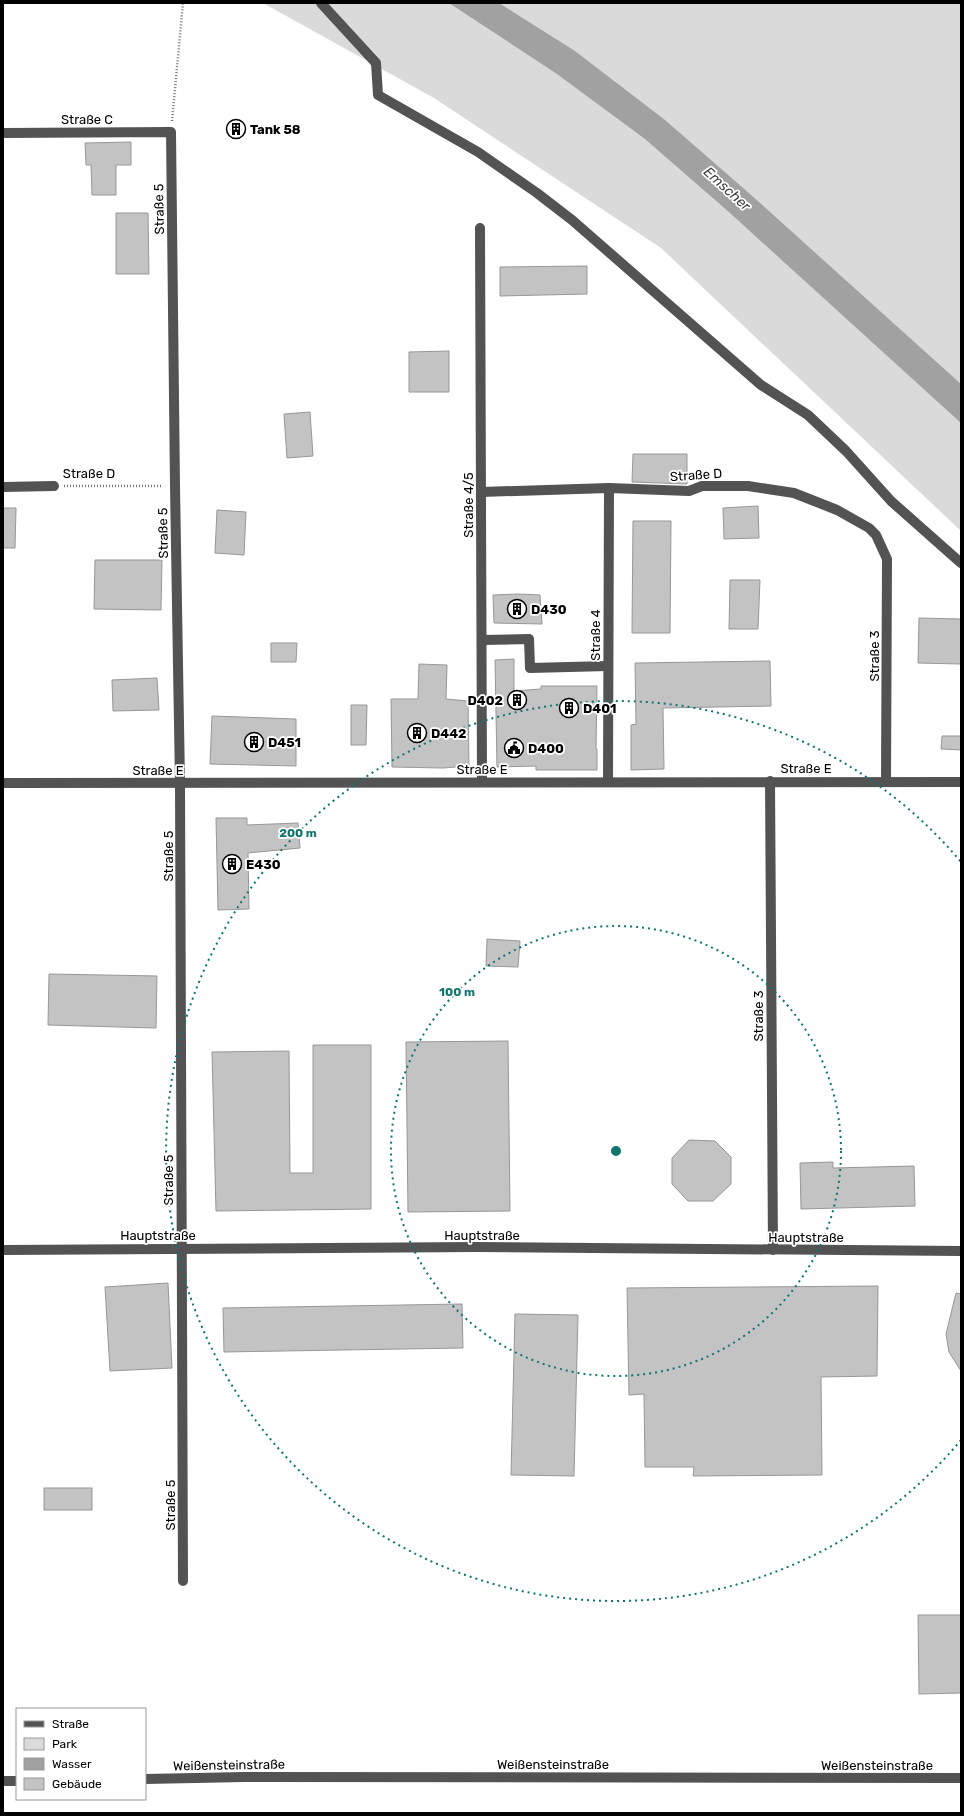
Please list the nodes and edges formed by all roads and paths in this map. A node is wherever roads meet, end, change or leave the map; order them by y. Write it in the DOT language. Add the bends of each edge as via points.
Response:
graph roads {
  1 [pos="184,3"];
  2 [pos="321,3"];
  3 [pos="171,132"];
  4 [pos="3,133"];
  5 [pos="480,228"];
  6 [pos="3,486"];
  7 [pos="54,486"];
  8 [pos="175,486"];
  9 [pos="609,488"];
  10 [pos="481,492"];
  11 [pos="876,535"];
  12 [pos="961,564"];
  13 [pos="482,640"];
  14 [pos="608,666"];
  15 [pos="770,781"];
  16 [pos="886,781"];
  17 [pos="3,782"];
  18 [pos="482,782"];
  19 [pos="608,782"];
  20 [pos="961,782"];
  21 [pos="180,783"];
  22 [pos="181,1248"];
  23 [pos="3,1250"];
  24 [pos="772,1250"];
  25 [pos="961,1251"];
  26 [pos="184,1581"];
  27 [pos="961,1778"];
  28 [pos="146,1779"];
  29 [pos="3,1781"];
  30 [pos="16,1781"];
  1 -- 3 [label="path"];
  2 -- 12 [label="street" via="376,64 378,95 478,152 572,220 761,385 808,415 846,451 891,501"];
  3 -- 4 [label="street, Straße C"];
  3 -- 8 [label="street, Straße 5"];
  5 -- 10 [label="street, Straße 4/5"];
  6 -- 7 [label="street, Straße D"];
  7 -- 8 [label="path, Straße D"];
  8 -- 21 [label="street, Straße 5"];
  9 -- 10 [label="street, Straße D"];
  9 -- 11 [label="street, Straße D" via="688,491 702,486 748,486 794,493 837,510 869,528"];
  9 -- 14 [label="street, Straße 4"];
  10 -- 13 [label="street, Straße 4/5"];
  11 -- 16 [label="street, Straße 3" via="887,559"];
  13 -- 14 [label="street" via="529,639 530,668"];
  13 -- 18 [label="street, Straße 4/5"];
  14 -- 19 [label="street, Straße 4"];
  15 -- 16 [label="street, Straße E"];
  15 -- 19 [label="street, Straße E"];
  15 -- 24 [label="street, Straße 3"];
  16 -- 20 [label="street, Straße E"];
  17 -- 21 [label="street, Straße E"];
  18 -- 19 [label="street, Straße E"];
  18 -- 21 [label="street, Straße E"];
  21 -- 22 [label="street, Straße 5"];
  22 -- 23 [label="street, Hauptstraße"];
  22 -- 24 [label="street, Hauptstraße" via="484,1247"];
  22 -- 26 [label="street, Straße 5"];
  24 -- 25 [label="street, Hauptstraße"];
  27 -- 28 [label="street, Weißensteinstraße"];
  29 -- 30 [label="street"];
}
